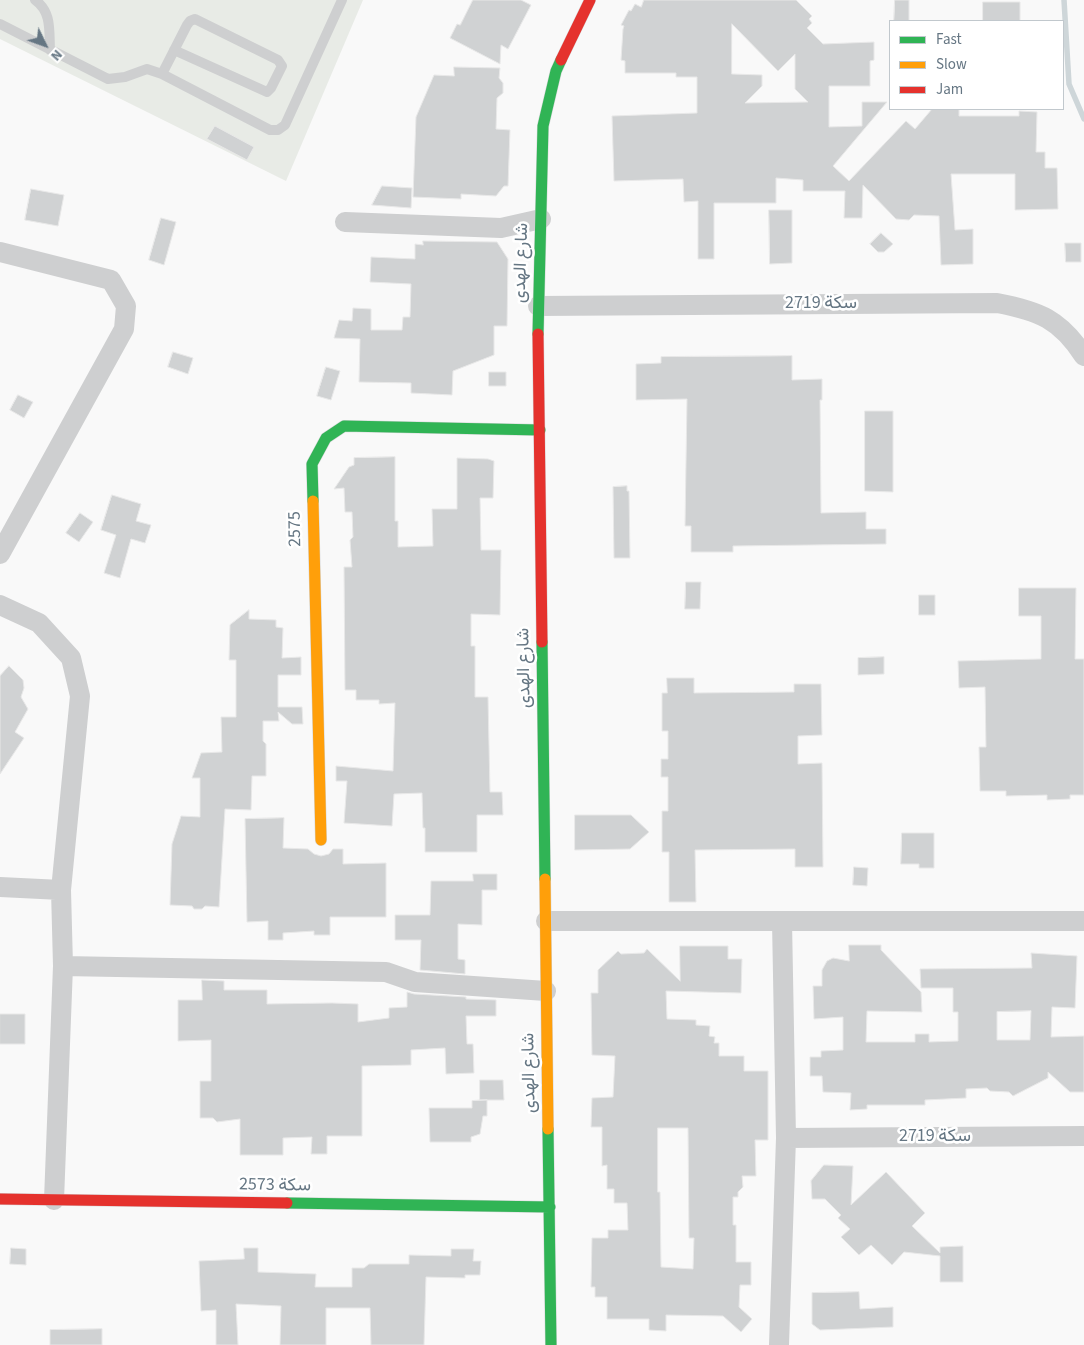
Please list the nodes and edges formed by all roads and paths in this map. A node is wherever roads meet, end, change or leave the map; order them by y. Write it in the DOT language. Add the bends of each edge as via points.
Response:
graph roads {
  1 [pos="35,0"];
  2 [pos="342,0"];
  3 [pos="590,0"];
  4 [pos="0,24"];
  5 [pos="50,50"];
  6 [pos="174,50"];
  7 [pos="162,74"];
  8 [pos="541,219"];
  9 [pos="345,222"];
  10 [pos="0,252"];
  11 [pos="538,306"];
  12 [pos="1084,356"];
  13 [pos="540,430"];
  14 [pos="0,554"];
  15 [pos="0,605"];
  16 [pos="321,840"];
  17 [pos="0,887"];
  18 [pos="61,890"];
  19 [pos="546,921"];
  20 [pos="782,921"];
  21 [pos="1084,921"];
  22 [pos="64,966"];
  23 [pos="546,991"];
  24 [pos="1084,1136"];
  25 [pos="786,1138"];
  26 [pos="0,1199"];
  27 [pos="54,1200"];
  28 [pos="550,1207"];
  29 [pos="551,1345"];
  30 [pos="779,1345"];
  1 -- 5 [label="lane" via="42,5 48,18"];
  2 -- 7 [label="lane" via="285,125 278,130 270,130"];
  3 -- 8 [label="street, شارع الهدى" via="556,71 543,126"];
  4 -- 5 [label="lane"];
  5 -- 7 [label="lane" via="108,79 147,69"];
  6 -- 6 [label="lane" via="190,21 195,19 278,60 282,66 266,92"];
  6 -- 7 [label="lane"];
  8 -- 9 [label="street" via="501,228"];
  8 -- 11 [label="street, شارع الهدى"];
  10 -- 14 [label="street" via="111,280 126,306 124,329"];
  11 -- 12 [label="street, سكة 2719" via="997,304 1026,308 1054,321"];
  11 -- 13 [label="street, شارع الهدى"];
  13 -- 16 [label="street, 2575" via="344,426 326,438 312,464"];
  13 -- 19 [label="street, شارع الهدى"];
  15 -- 18 [label="street" via="39,623 71,658 80,696"];
  17 -- 18 [label="street"];
  18 -- 22 [label="street"];
  19 -- 20 [label="street"];
  19 -- 23 [label="street, شارع الهدى"];
  20 -- 21 [label="street"];
  20 -- 25 [label="street"];
  22 -- 23 [label="street" via="386,972 415,982"];
  22 -- 27 [label="street"];
  23 -- 28 [label="street, شارع الهدى"];
  24 -- 25 [label="street, سكة 2719"];
  25 -- 30 [label="street"];
  26 -- 27 [label="street, سكة 2573"];
  27 -- 28 [label="street, سكة 2573"];
  28 -- 29 [label="street, شارع الهدى"];
}
